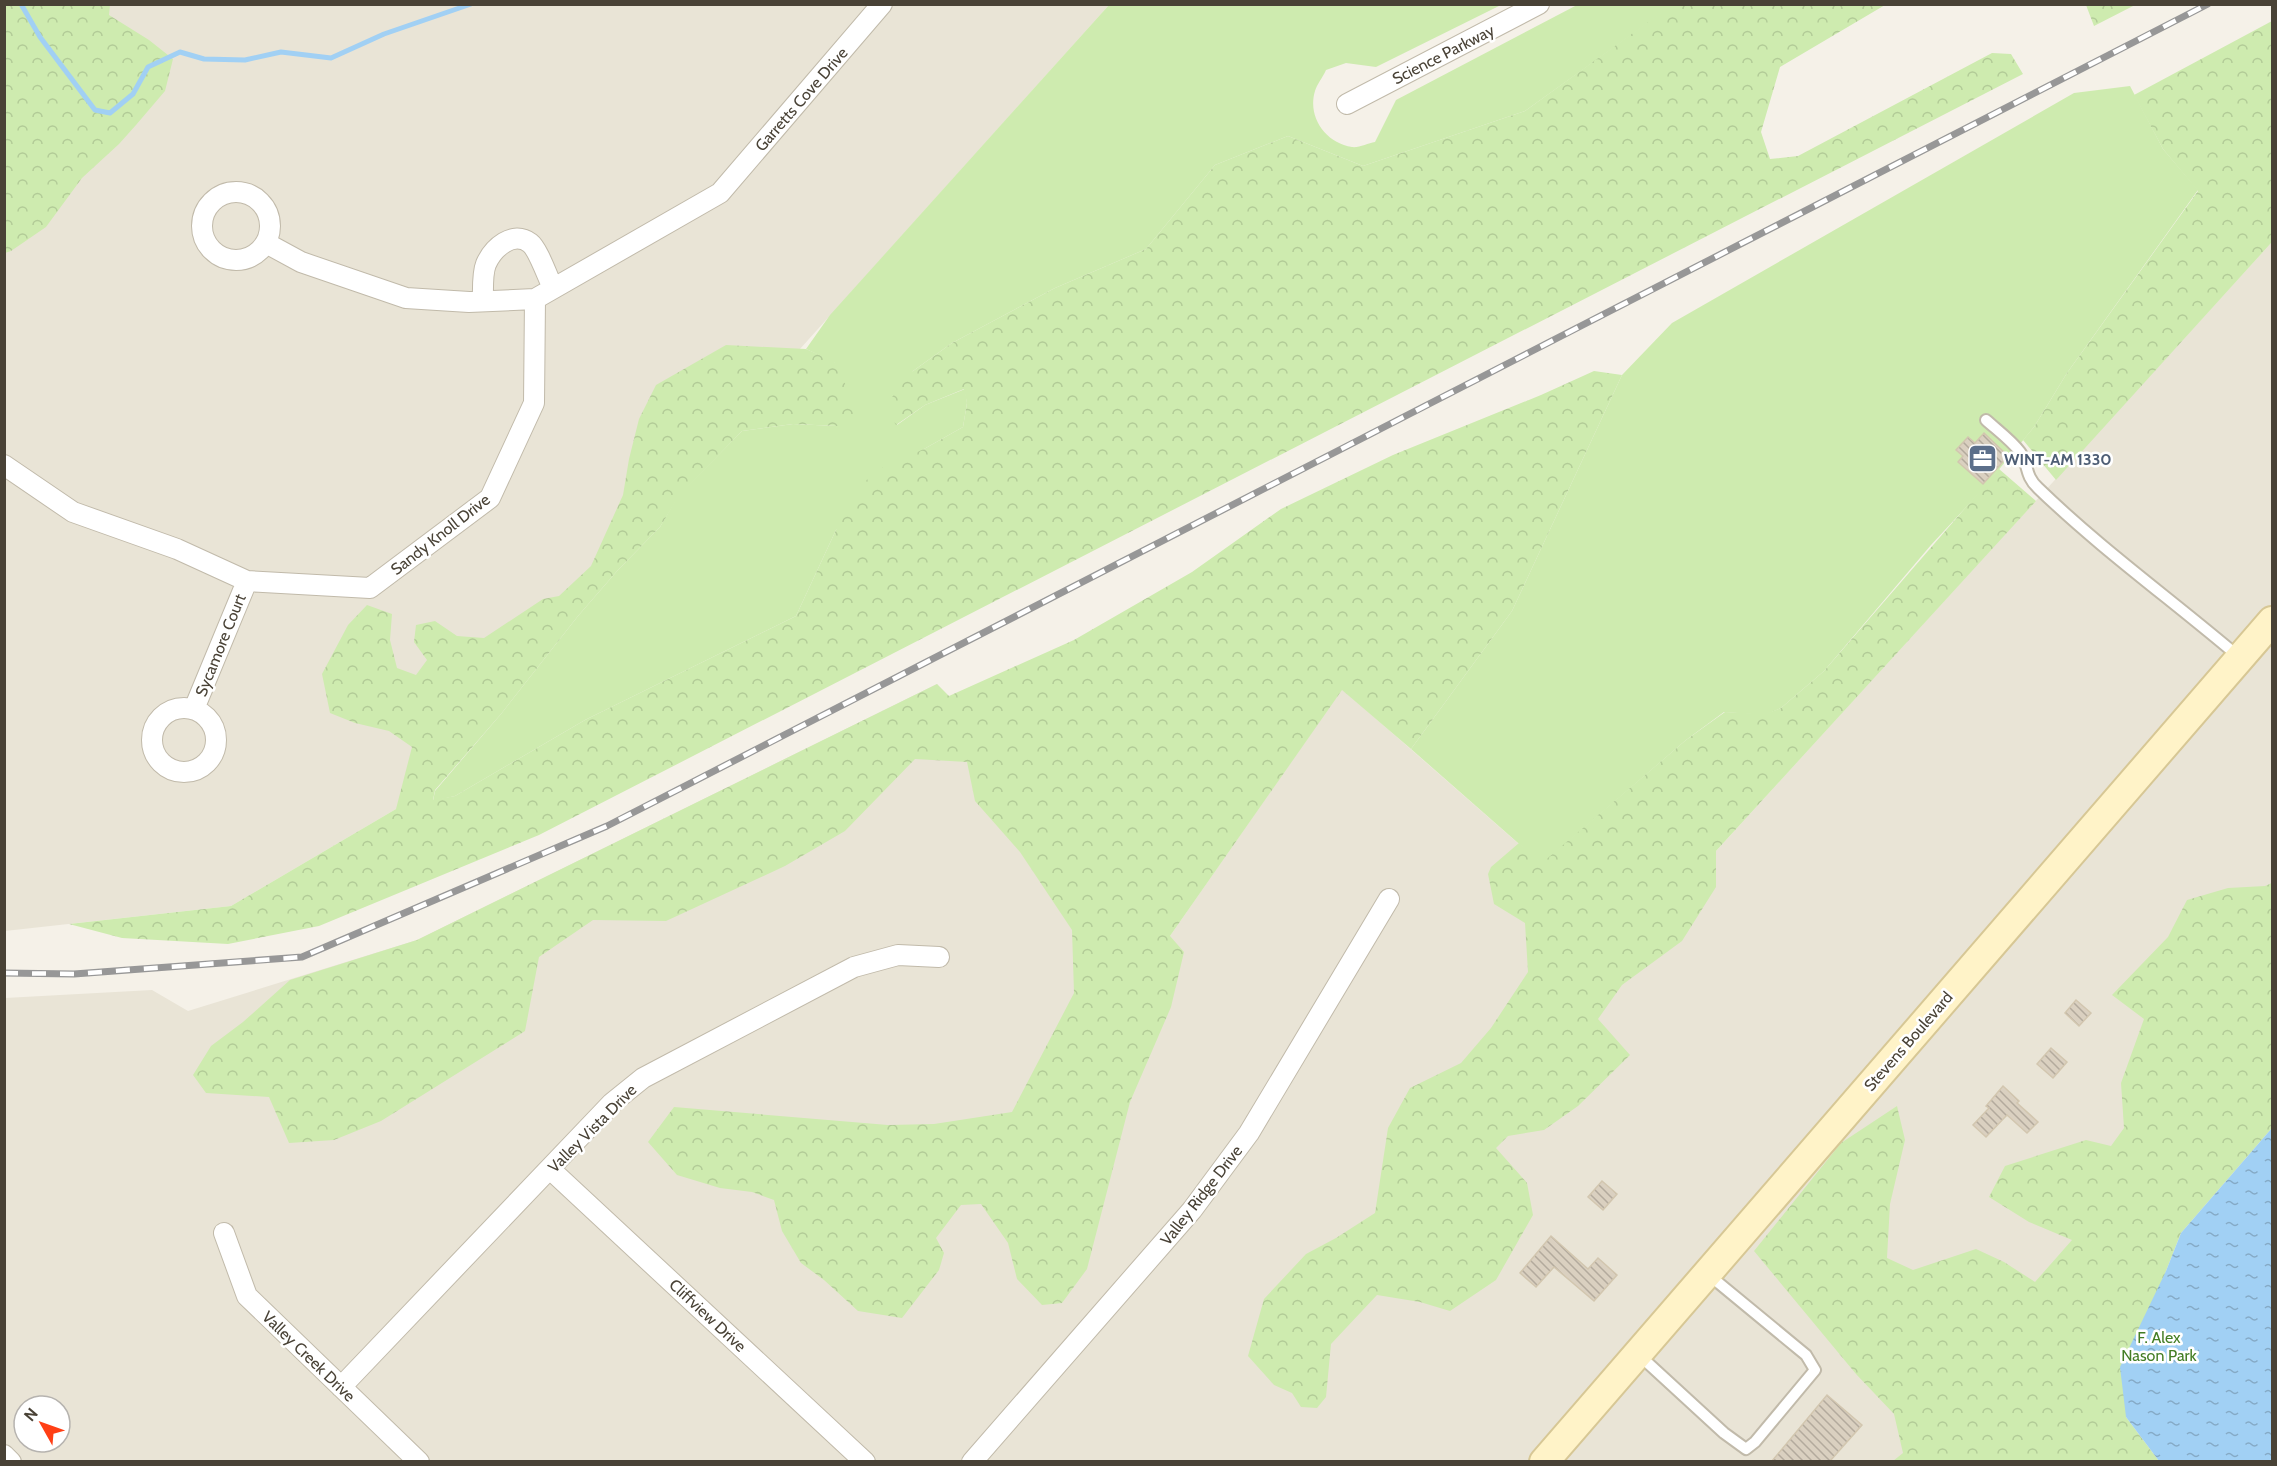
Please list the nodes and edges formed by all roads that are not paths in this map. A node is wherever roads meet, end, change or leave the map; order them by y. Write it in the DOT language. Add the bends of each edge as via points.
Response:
graph roads {
  1 [pos="882,4"];
  2 [pos="1539,4"];
  3 [pos="1347,104"];
  4 [pos="266,243"];
  5 [pos="553,288"];
  6 [pos="536,299"];
  7 [pos="483,301"];
  8 [pos="1986,420"];
  9 [pos="4,465"];
  10 [pos="247,581"];
  11 [pos="2272,621"];
  12 [pos="2241,658"];
  13 [pos="194,709"];
  14 [pos="1389,899"];
  15 [pos="939,957"];
  16 [pos="550,1169"];
  17 [pos="224,1233"];
  18 [pos="1707,1274"];
  19 [pos="1637,1354"];
  20 [pos="340,1387"];
  21 [pos="4,1455"];
  22 [pos="11,1461"];
  23 [pos="419,1461"];
  24 [pos="865,1461"];
  25 [pos="972,1461"];
  26 [pos="1544,1461"];
  1 -- 5 [label="street, Garretts Cove Drive" via="720,193"];
  2 -- 3 [label="street, Science Parkway"];
  4 -- 7 [label="street" via="301,262 406,298"];
  5 -- 6 [label="street"];
  5 -- 7 [label="street" via="531,244 510,239 500,245 486,264"];
  6 -- 7 [label="street"];
  6 -- 10 [label="street, Sandy Knoll Drive" via="534,403 490,498 370,588"];
  8 -- 12 [label="lane" via="2019,451 2027,475 2040,490"];
  9 -- 10 [label="street, Sandy Knoll Drive" via="73,512 177,549"];
  10 -- 13 [label="street, Sycamore Court"];
  11 -- 12 [label="street, Stevens Boulevard"];
  12 -- 18 [label="street, Stevens Boulevard"];
  14 -- 25 [label="street, Valley Ridge Drive" via="1249,1133 1199,1200"];
  15 -- 16 [label="street, Valley Vista Drive" via="898,955 854,967 643,1078 612,1103"];
  16 -- 20 [label="street, Valley Vista Drive"];
  16 -- 24 [label="street, Cliffview Drive"];
  17 -- 20 [label="street, Valley Creek Drive" via="247,1296"];
  18 -- 19 [label="street, Stevens Boulevard"];
  18 -- 19 [label="lane" via="1806,1355 1815,1370 1755,1442 1746,1449 1724,1433"];
  19 -- 26 [label="street, Stevens Boulevard"];
  20 -- 23 [label="street, Valley Creek Drive"];
  21 -- 22 [label="street"];
}
